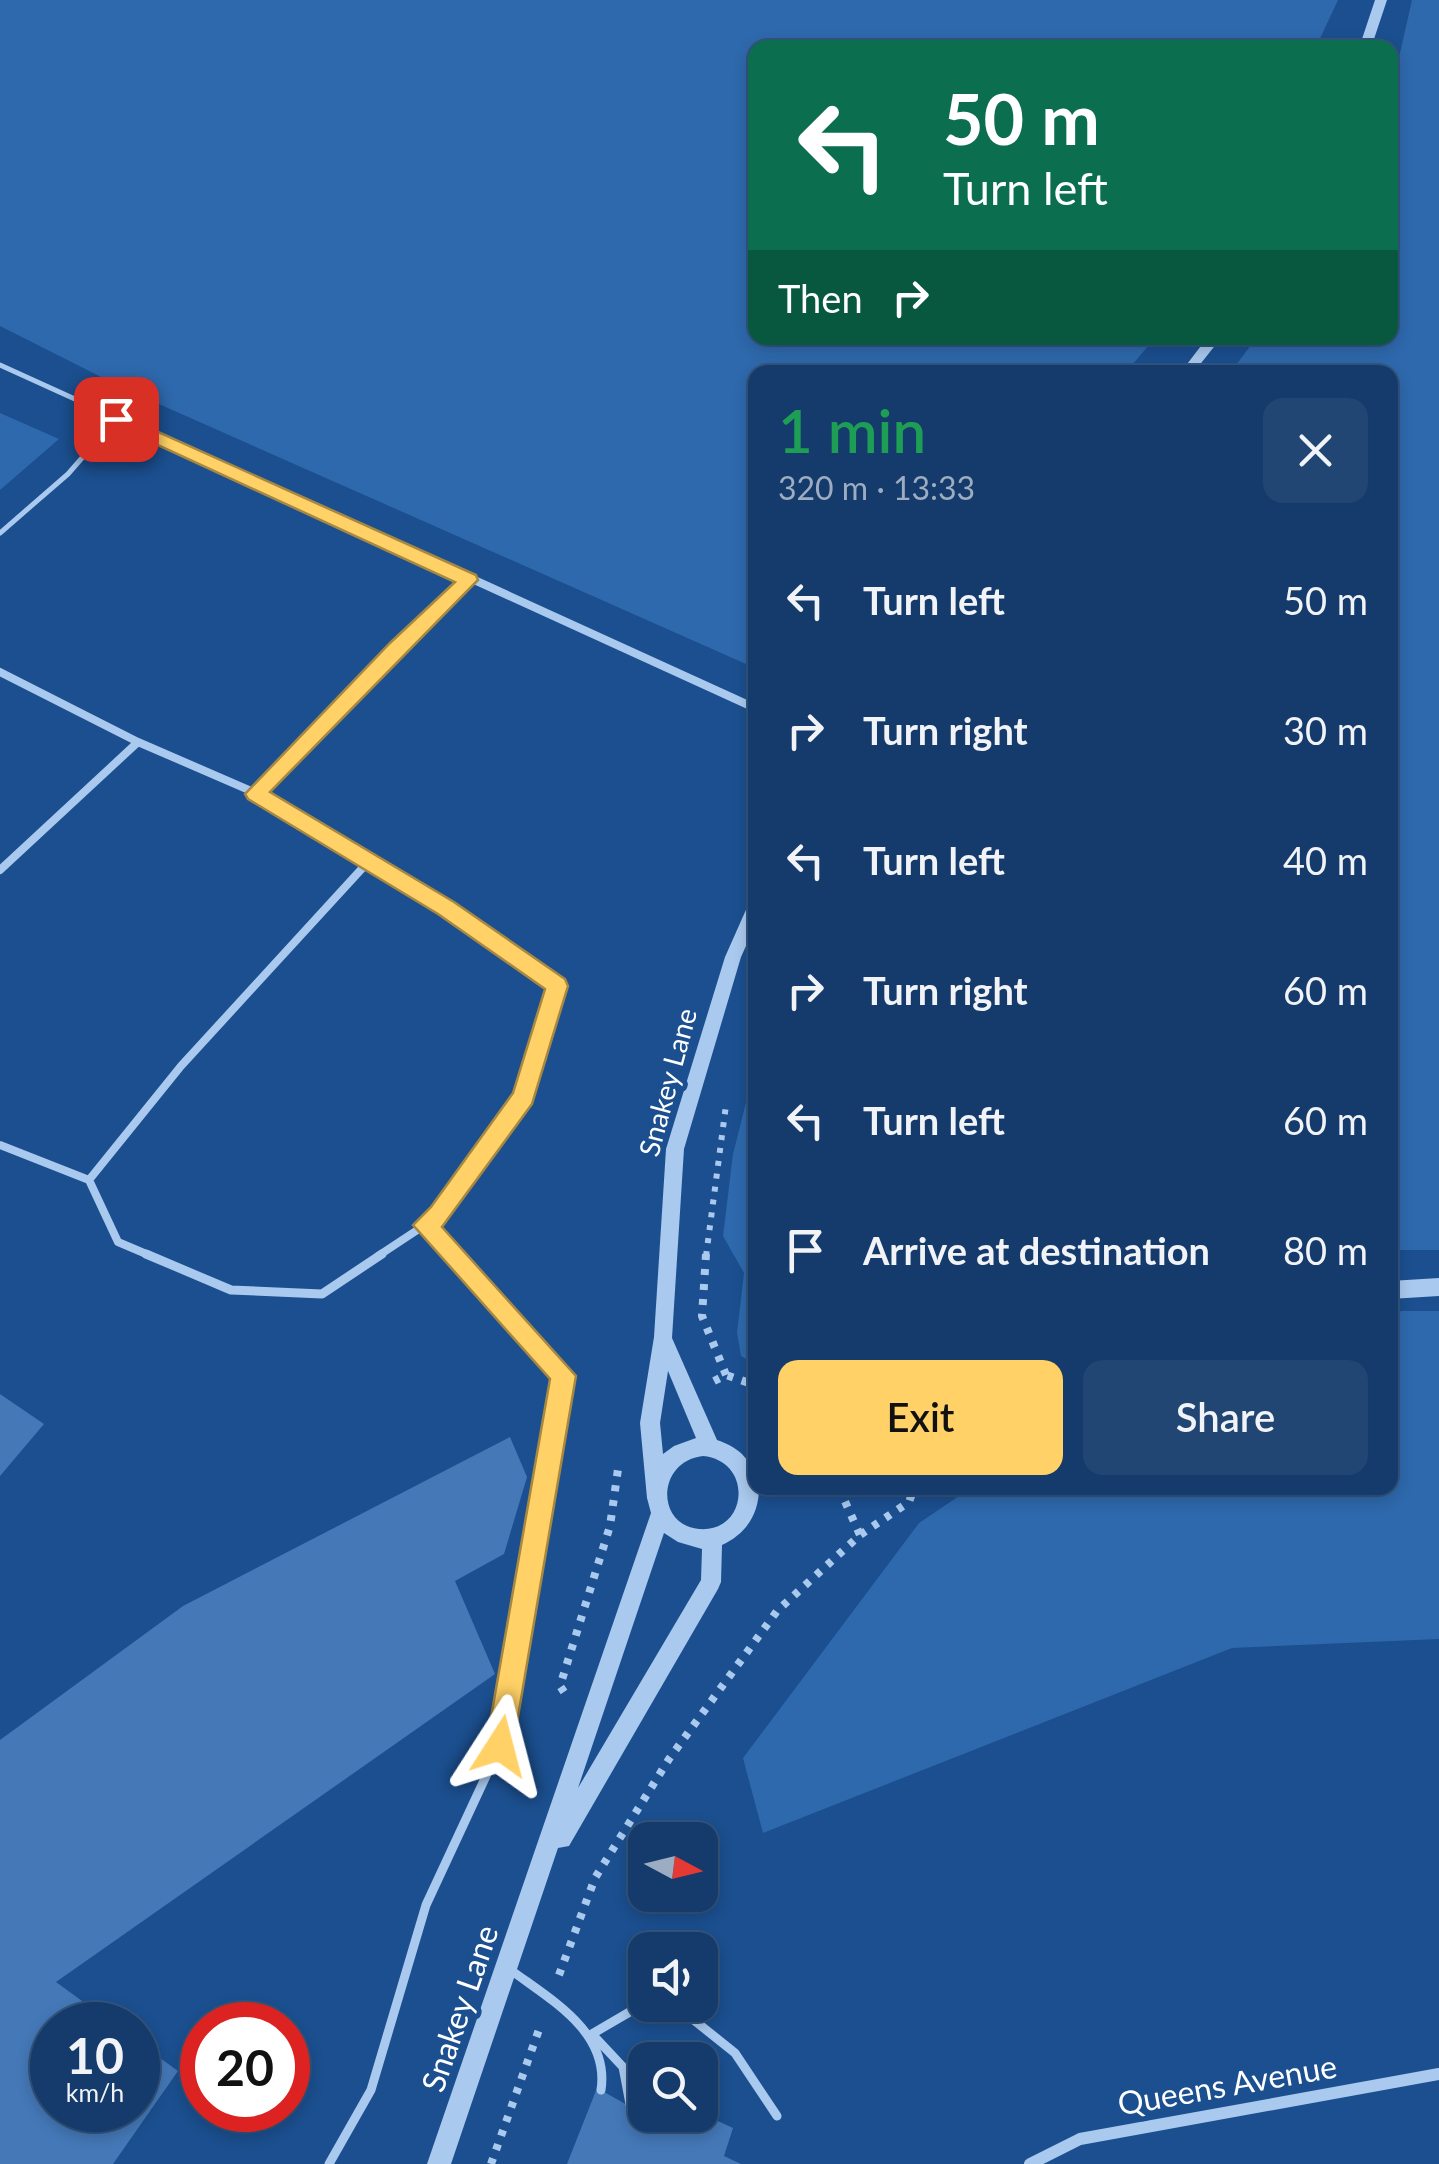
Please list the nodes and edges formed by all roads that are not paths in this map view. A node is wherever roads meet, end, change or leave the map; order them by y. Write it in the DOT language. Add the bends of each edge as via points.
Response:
graph roads {
  1 [pos="1381,0"];
  2 [pos="1368,40"];
  3 [pos="1208,345"];
  4 [pos="0,364"];
  5 [pos="1193,365"];
  6 [pos="116,419"];
  7 [pos="0,533"];
  8 [pos="469,580"];
  9 [pos="0,672"];
  10 [pos="748,705"];
  11 [pos="138,742"];
  12 [pos="256,794"];
  13 [pos="368,861"];
  14 [pos="0,870"];
  15 [pos="748,924"];
  16 [pos="0,1145"];
  17 [pos="89,1180"];
  18 [pos="425,1225"];
  19 [pos="1439,1286"];
  20 [pos="1398,1289"];
  21 [pos="663,1338"];
  22 [pos="710,1447"];
  23 [pos="747,1461"];
  24 [pos="657,1483"];
  25 [pos="750,1495"];
  26 [pos="661,1514"];
  27 [pos="712,1538"];
  28 [pos="540,1873"];
  29 [pos="508,1968"];
  30 [pos="628,2013"];
  31 [pos="695,2022"];
  32 [pos="592,2034"];
  33 [pos="1439,2074"];
  34 [pos="601,2090"];
  35 [pos="628,2093"];
  36 [pos="777,2116"];
  37 [pos="329,2164"];
  38 [pos="439,2164"];
  39 [pos="1030,2164"];
  1 -- 2 [label="street"];
  3 -- 5 [label="street"];
  4 -- 6 [label="lane"];
  6 -- 7 [label="lane" via="68,474"];
  6 -- 8 [label="lane"];
  8 -- 10 [label="lane"];
  8 -- 12 [label="lane"];
  9 -- 11 [label="lane"];
  11 -- 12 [label="lane"];
  11 -- 14 [label="lane"];
  12 -- 13 [label="lane"];
  13 -- 17 [label="lane" via="181,1066"];
  13 -- 18 [label="lane" via="557,986 524,1097 440,1215"];
  15 -- 21 [label="street, Snakey Lane" via="675,1148"];
  16 -- 17 [label="lane"];
  17 -- 18 [label="lane" via="118,1242 231,1290 322,1294"];
  18 -- 37 [label="lane" via="564,1376 500,1746 426,1905 371,2090"];
  19 -- 20 [label="street"];
  21 -- 22 [label="street, Snakey Lane"];
  21 -- 24 [label="street, Snakey Lane" via="650,1423"];
  22 -- 23 [label="street"];
  22 -- 24 [label="street" via="677,1455"];
  24 -- 26 [label="street"];
  25 -- 27 [label="street" via="736,1526"];
  26 -- 27 [label="street" via="685,1535"];
  26 -- 28 [label="street, Snakey Lane"];
  27 -- 28 [label="street, Snakey Lane" via="711,1582"];
  28 -- 29 [label="street, Snakey Lane"];
  29 -- 32 [label="lane"];
  29 -- 38 [label="street, Snakey Lane"];
  30 -- 32 [label="lane"];
  31 -- 36 [label="lane" via="734,2053"];
  32 -- 34 [label="lane"];
  32 -- 35 [label="lane" via="623,2067"];
  33 -- 39 [label="street, Queens Avenue" via="1080,2139"];
}
